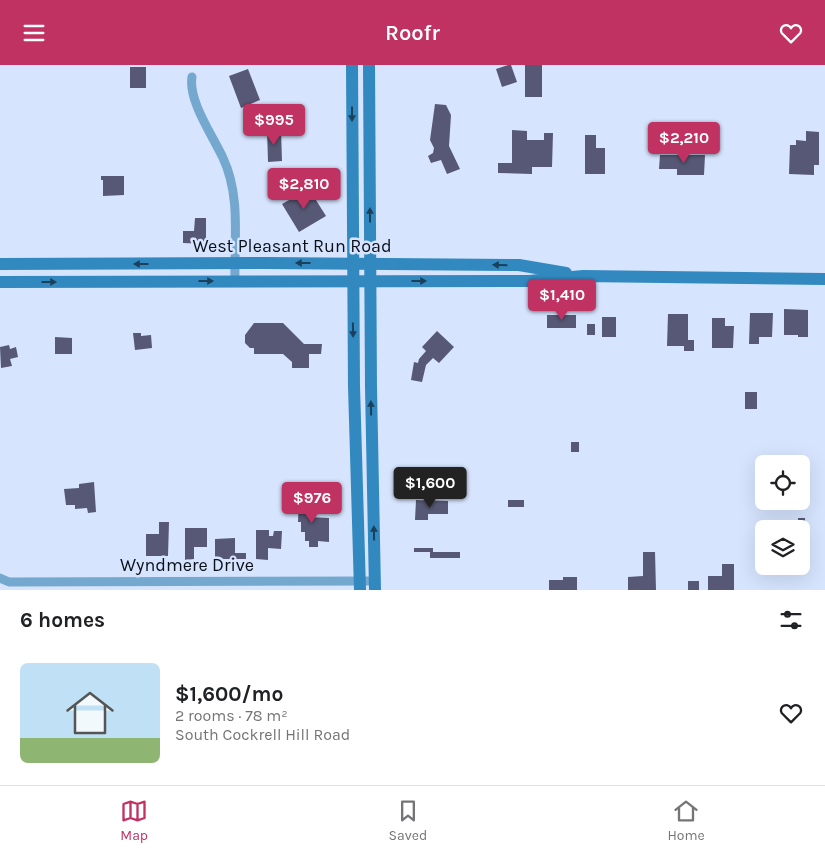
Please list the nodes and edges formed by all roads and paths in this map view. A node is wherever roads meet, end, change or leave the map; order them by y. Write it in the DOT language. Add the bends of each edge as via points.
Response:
graph roads {
  1 [pos="352,65"];
  2 [pos="369,65"];
  3 [pos="192,77"];
  4 [pos="234,263"];
  5 [pos="352,263"];
  6 [pos="370,263"];
  7 [pos="0,264"];
  8 [pos="583,276"];
  9 [pos="825,279"];
  10 [pos="235,281"];
  11 [pos="352,281"];
  12 [pos="0,282"];
  13 [pos="370,282"];
  14 [pos="0,578"];
  15 [pos="360,586"];
  16 [pos="375,586"];
  1 -- 5 [label="main road, one-way"];
  6 -- 2 [label="main road, one-way"];
  3 -- 4 [label="street" via="192,92 232,184"];
  5 -- 4 [label="main road, West Pleasant Run Road, one-way"];
  4 -- 7 [label="main road, West Pleasant Run Road, one-way"];
  4 -- 10 [label="street"];
  5 -- 6 [label="main road, West Pleasant Run Road"];
  5 -- 11 [label="main road"];
  8 -- 6 [label="main road, West Pleasant Run Road, one-way" via="519,265"];
  6 -- 13 [label="main road"];
  8 -- 9 [label="main road, West Pleasant Run Road"];
  13 -- 8 [label="main road, West Pleasant Run Road, one-way" via="529,281"];
  10 -- 11 [label="main road, West Pleasant Run Road"];
  12 -- 10 [label="main road, West Pleasant Run Road, one-way"];
  11 -- 13 [label="main road, West Pleasant Run Road"];
  11 -- 15 [label="main road, one-way"];
  16 -- 13 [label="main road, one-way"];
  14 -- 15 [label="street, Wyndmere Drive" via="10,582"];
  15 -- 16 [label="street, Wyndmere Drive"];
}
